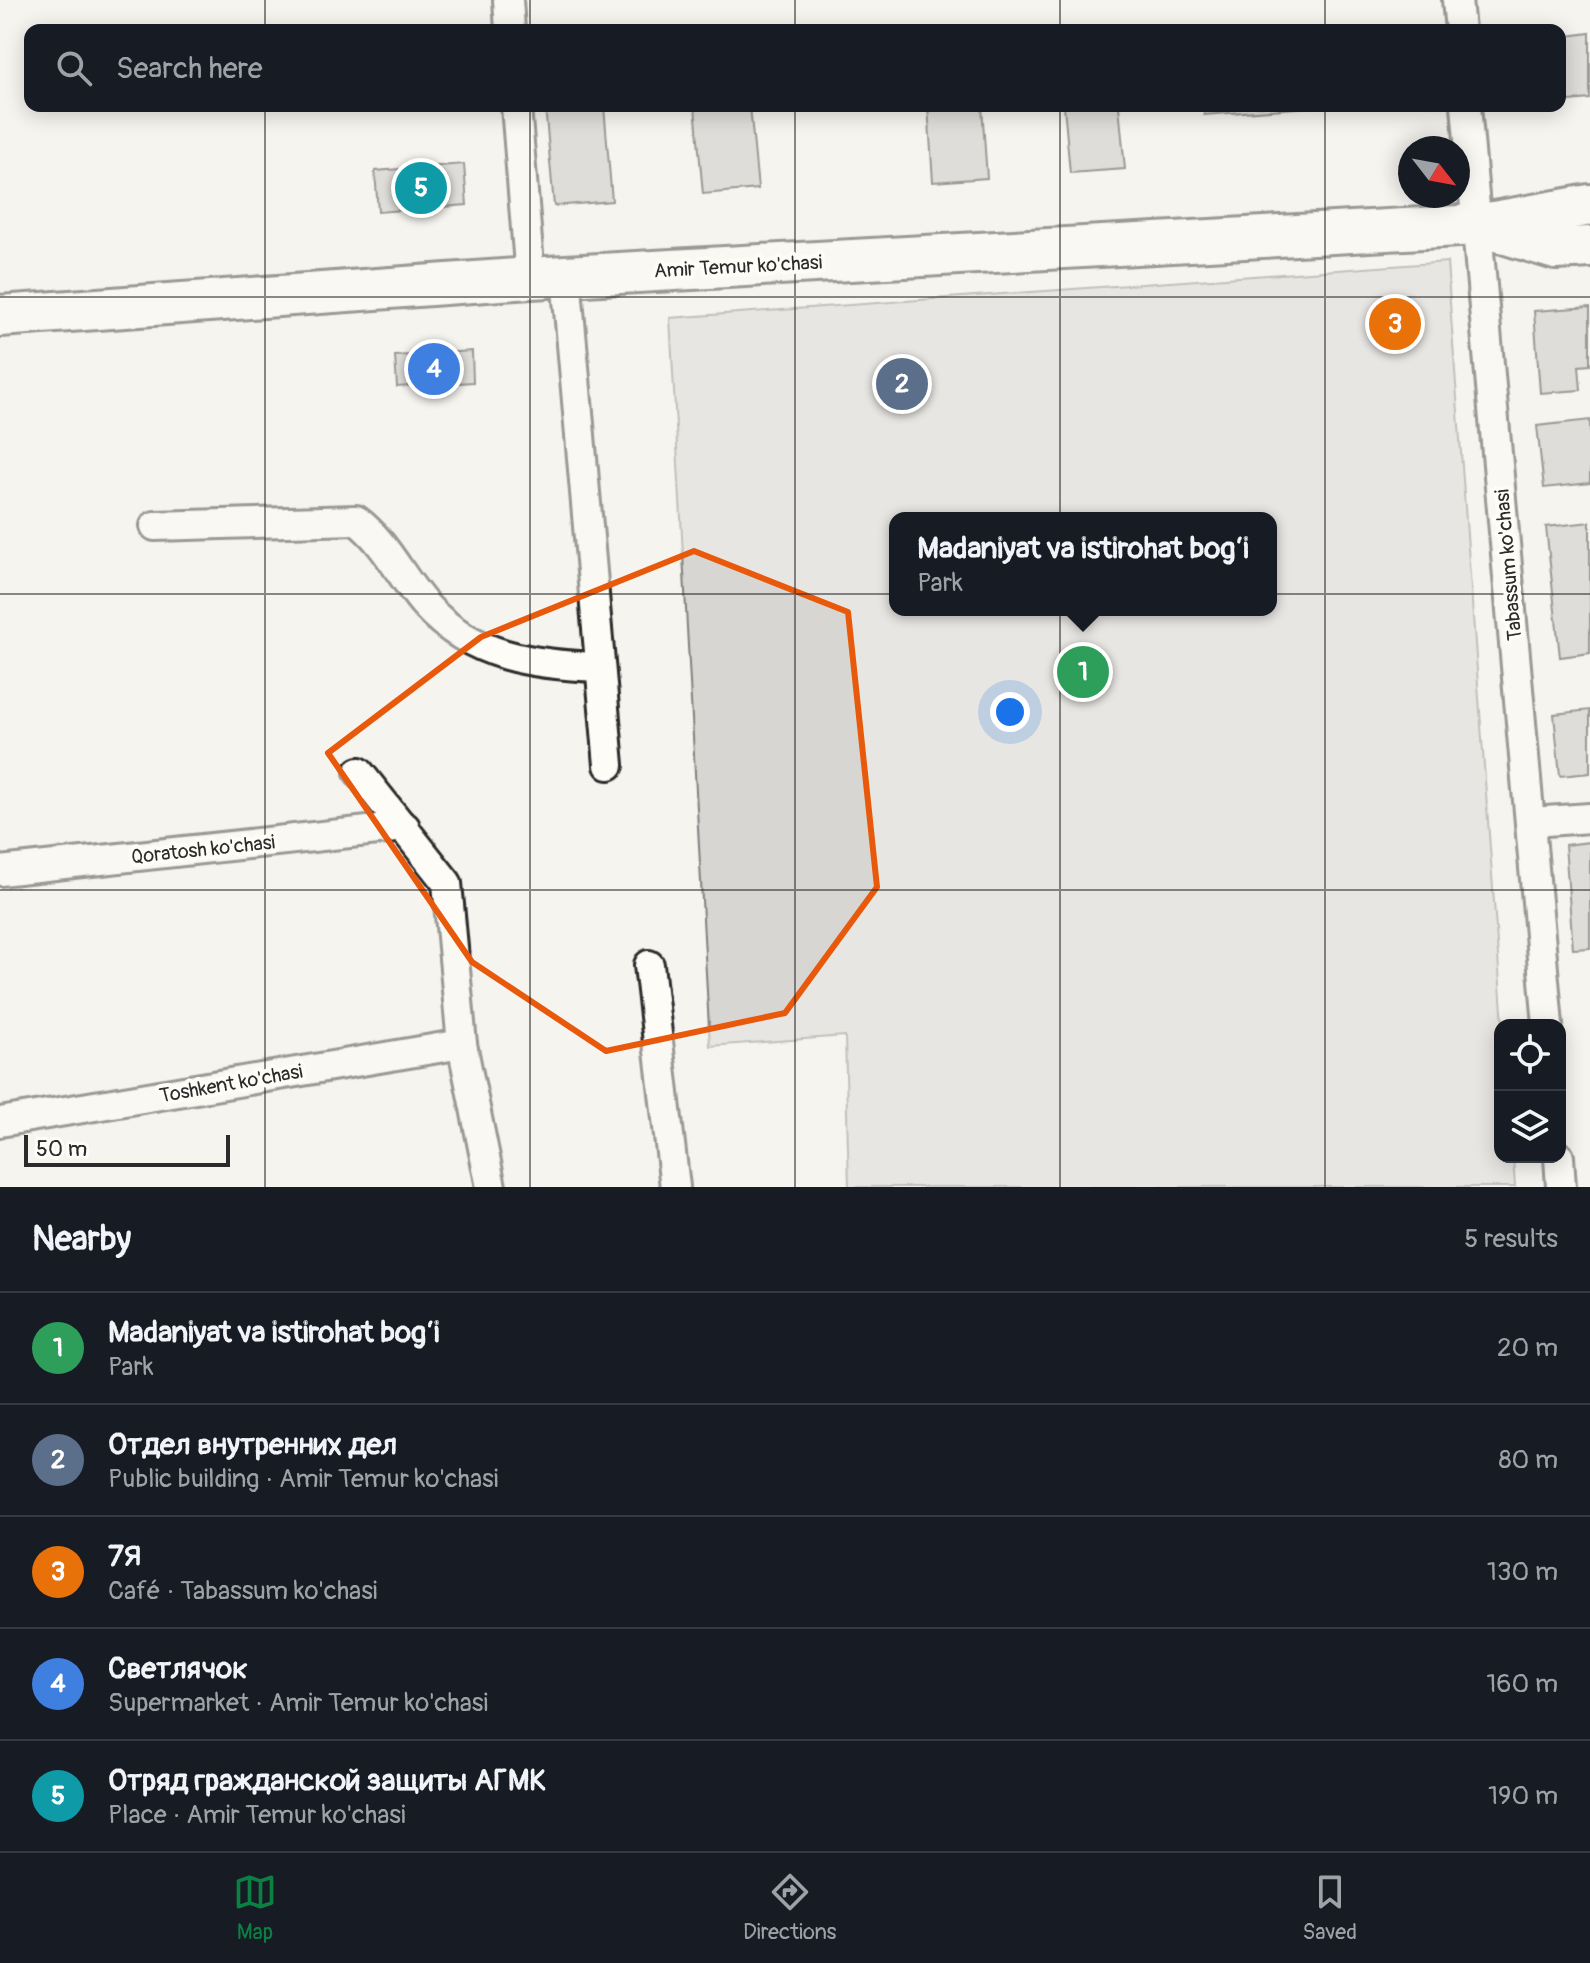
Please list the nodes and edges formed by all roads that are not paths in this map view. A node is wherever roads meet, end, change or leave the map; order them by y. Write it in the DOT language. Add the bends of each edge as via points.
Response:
graph roads {
  1 [pos="508,0"];
  2 [pos="1457,0"];
  3 [pos="510,24"];
  4 [pos="1459,24"];
  5 [pos="517,112"];
  6 [pos="1467,112"];
  7 [pos="1590,205"];
  8 [pos="1477,225"];
  9 [pos="1590,247"];
  10 [pos="548,277"];
  11 [pos="0,316"];
  12 [pos="155,526"];
  13 [pos="600,667"];
  14 [pos="609,765"];
  15 [pos="359,772"];
  16 [pos="1590,818"];
  17 [pos="1531,822"];
  18 [pos="405,827"];
  19 [pos="0,871"];
  20 [pos="649,965"];
  21 [pos="1547,1019"];
  22 [pos="462,1044"];
  23 [pos="0,1122"];
  24 [pos="1559,1163"];
  25 [pos="491,1187"];
  26 [pos="675,1187"];
  27 [pos="1561,1187"];
  1 -- 3 [label="street"];
  2 -- 4 [label="street"];
  5 -- 10 [label="street"];
  6 -- 8 [label="street, Tabassum ko'chasi"];
  7 -- 8 [label="main road, Amir Temur ko'chasi"];
  8 -- 9 [label="main road, Amir Temur ko'chasi" via="1556,249"];
  8 -- 10 [label="main road, Amir Temur ko'chasi"];
  8 -- 17 [label="street, Tabassum ko'chasi"];
  10 -- 11 [label="main road, Amir Temur ko'chasi"];
  10 -- 13 [label="street"];
  12 -- 13 [label="street" via="356,520 371,531 427,607 468,639 503,656 540,665"];
  13 -- 14 [label="street"];
  15 -- 18 [label="street"];
  16 -- 17 [label="street"];
  17 -- 21 [label="street, Tabassum ko'chasi"];
  18 -- 19 [label="street, Qoratosh ko'chasi"];
  18 -- 22 [label="street" via="447,883"];
  20 -- 26 [label="street"];
  22 -- 23 [label="street, Toshkent ko'chasi"];
  22 -- 25 [label="street"];
  24 -- 27 [label="street"];
}
